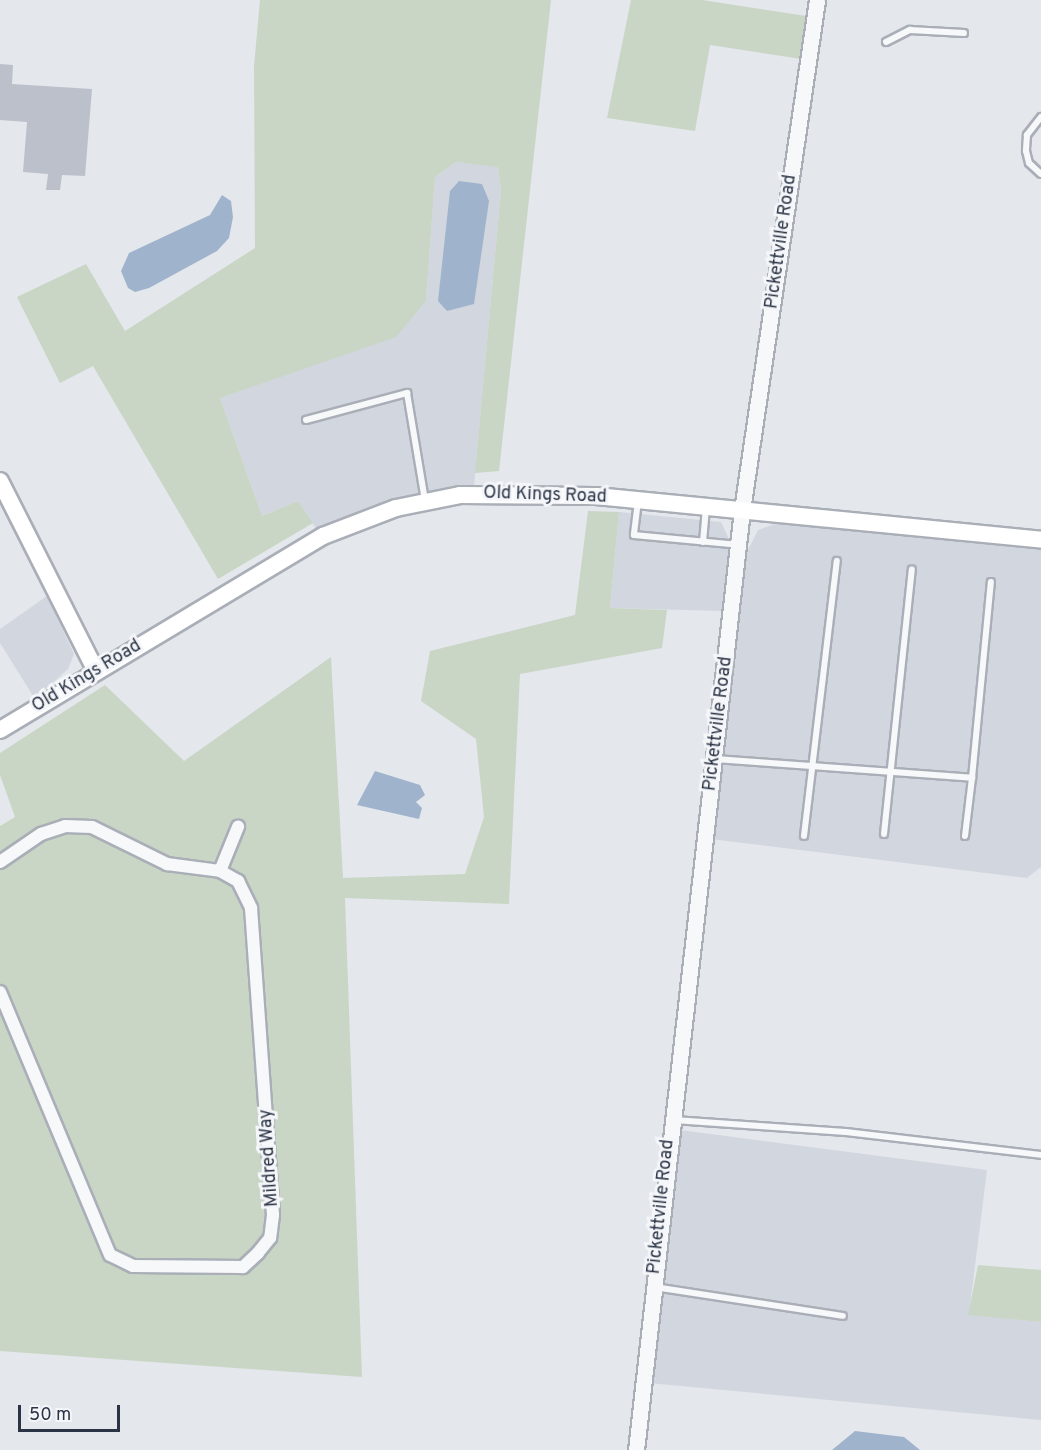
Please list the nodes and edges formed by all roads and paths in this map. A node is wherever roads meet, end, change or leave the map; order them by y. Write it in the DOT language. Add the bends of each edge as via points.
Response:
graph roads {
  1 [pos="817,0"];
  2 [pos="964,33"];
  3 [pos="886,42"];
  4 [pos="1041,117"];
  5 [pos="1041,174"];
  6 [pos="306,420"];
  7 [pos="0,481"];
  8 [pos="638,500"];
  9 [pos="425,502"];
  10 [pos="706,507"];
  11 [pos="742,510"];
  12 [pos="1041,540"];
  13 [pos="703,542"];
  14 [pos="740,545"];
  15 [pos="837,561"];
  16 [pos="912,569"];
  17 [pos="991,582"];
  18 [pos="96,671"];
  19 [pos="0,730"];
  20 [pos="715,759"];
  21 [pos="812,766"];
  22 [pos="891,772"];
  23 [pos="972,778"];
  24 [pos="238,827"];
  25 [pos="884,834"];
  26 [pos="804,836"];
  27 [pos="965,836"];
  28 [pos="0,862"];
  29 [pos="219,871"];
  30 [pos="0,992"];
  31 [pos="672,1120"];
  32 [pos="1041,1155"];
  33 [pos="654,1287"];
  34 [pos="843,1316"];
  35 [pos="636,1450"];
  1 -- 11 [label="street, Pickettville Road"];
  2 -- 3 [label="lane" via="910,30"];
  4 -- 5 [label="lane" via="1027,135 1026,151"];
  6 -- 9 [label="lane" via="407,393"];
  7 -- 18 [label="main road"];
  8 -- 9 [label="main road, Old Kings Road" via="494,492"];
  8 -- 10 [label="main road, Old Kings Road"];
  8 -- 13 [label="lane" via="634,535"];
  9 -- 18 [label="main road, Old Kings Road" via="323,536"];
  10 -- 11 [label="main road, Old Kings Road"];
  10 -- 13 [label="lane"];
  11 -- 12 [label="main road, Old Kings Road"];
  11 -- 14 [label="street, Pickettville Road"];
  13 -- 14 [label="lane"];
  14 -- 20 [label="street, Pickettville Road"];
  15 -- 21 [label="lane"];
  16 -- 22 [label="lane"];
  17 -- 23 [label="lane"];
  18 -- 19 [label="main road, Old Kings Road"];
  20 -- 21 [label="lane"];
  20 -- 31 [label="street, Pickettville Road"];
  21 -- 22 [label="lane"];
  21 -- 26 [label="lane"];
  22 -- 23 [label="lane"];
  22 -- 25 [label="lane"];
  23 -- 27 [label="lane"];
  24 -- 29 [label="street"];
  28 -- 29 [label="street" via="65,826 92,827 166,864"];
  29 -- 30 [label="street, Mildred Way" via="238,881 251,908 273,1215 270,1238 243,1267 133,1266 110,1255"];
  31 -- 32 [label="lane" via="846,1132"];
  31 -- 33 [label="street, Pickettville Road"];
  33 -- 34 [label="lane"];
  33 -- 35 [label="street, Pickettville Road"];
}
